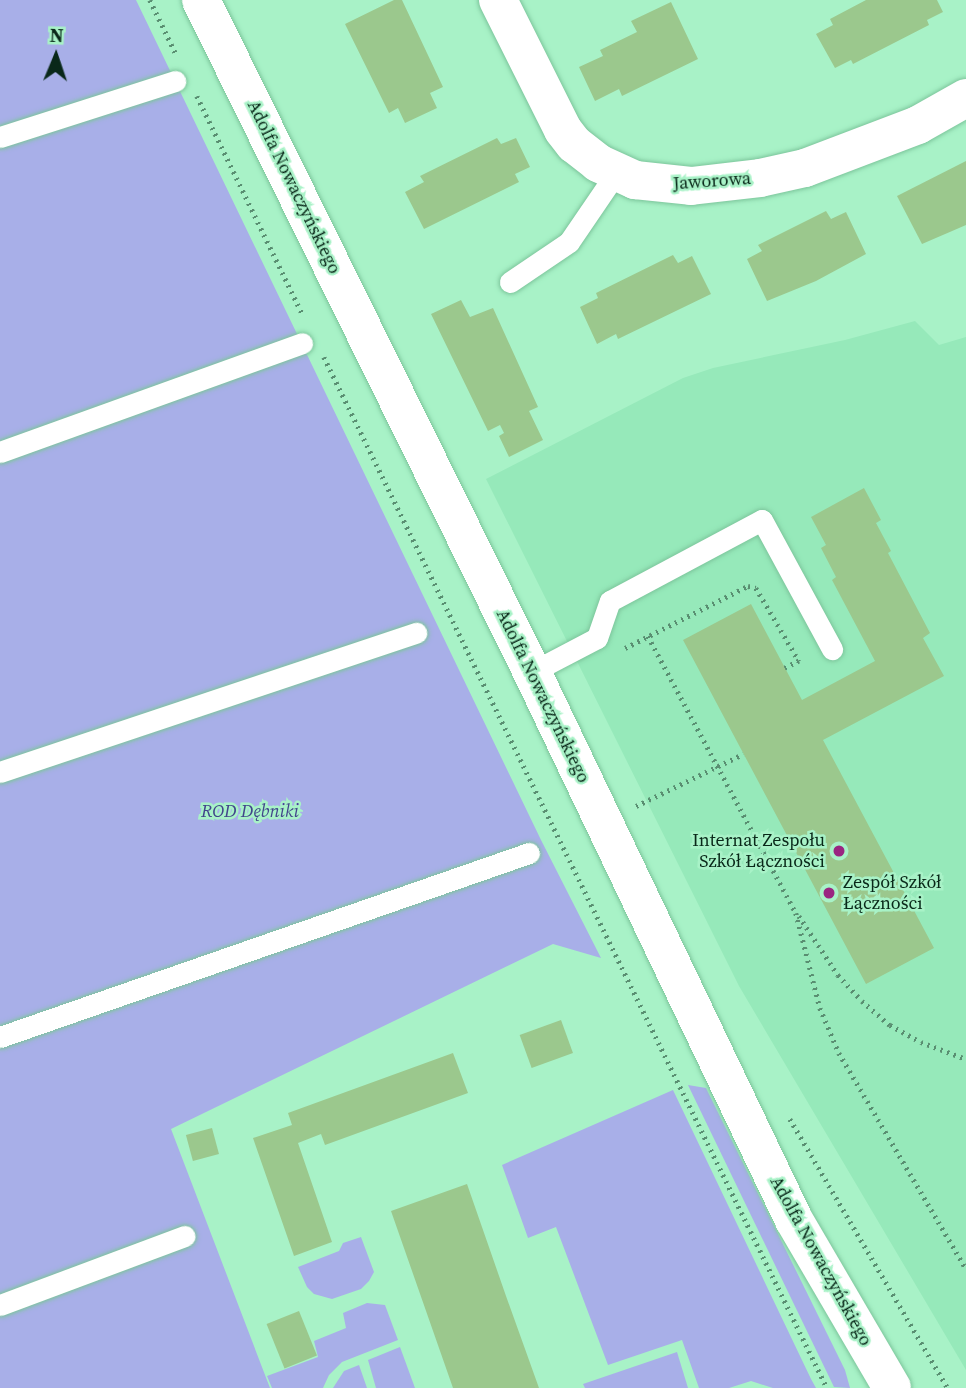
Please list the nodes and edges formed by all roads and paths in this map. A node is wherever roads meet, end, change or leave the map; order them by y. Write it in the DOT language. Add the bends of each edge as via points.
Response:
graph roads {
  1 [pos="150,0"];
  2 [pos="201,0"];
  3 [pos="498,0"];
  4 [pos="183,77"];
  5 [pos="966,98"];
  6 [pos="0,137"];
  7 [pos="616,173"];
  8 [pos="510,282"];
  9 [pos="310,339"];
  10 [pos="0,452"];
  11 [pos="416,633"];
  12 [pos="832,649"];
  13 [pos="785,668"];
  14 [pos="532,672"];
  15 [pos="743,754"];
  16 [pos="717,766"];
  17 [pos="0,772"];
  18 [pos="604,821"];
  19 [pos="529,853"];
  20 [pos="796,913"];
  21 [pos="0,1037"];
  22 [pos="966,1059"];
  23 [pos="185,1236"];
  24 [pos="966,1269"];
  25 [pos="0,1305"];
  26 [pos="827,1388"];
  27 [pos="892,1388"];
  1 -- 4 [label="path"];
  2 -- 14 [label="street, Adolfa Nowaczyńskiego"];
  3 -- 7 [label="street, Jaworowa" via="563,131 584,153"];
  4 -- 6 [label="lane"];
  4 -- 9 [label="path"];
  5 -- 7 [label="street, Jaworowa" via="878,142 805,168 760,178 674,185"];
  7 -- 8 [label="lane" via="569,242"];
  9 -- 10 [label="lane"];
  9 -- 26 [label="path"];
  11 -- 17 [label="lane"];
  12 -- 14 [label="lane" via="762,520 610,601 597,638"];
  13 -- 16 [label="path" via="799,661 756,588 748,586 648,636"];
  14 -- 18 [label="street, Adolfa Nowaczyńskiego"];
  15 -- 16 [label="path"];
  16 -- 18 [label="path"];
  16 -- 20 [label="path"];
  18 -- 27 [label="street, Adolfa Nowaczyńskiego" via="794,1220"];
  19 -- 21 [label="lane"];
  20 -- 22 [label="path" via="838,975 862,1001 890,1025"];
  20 -- 24 [label="path" via="820,1008 839,1052"];
  23 -- 25 [label="lane"];
}
